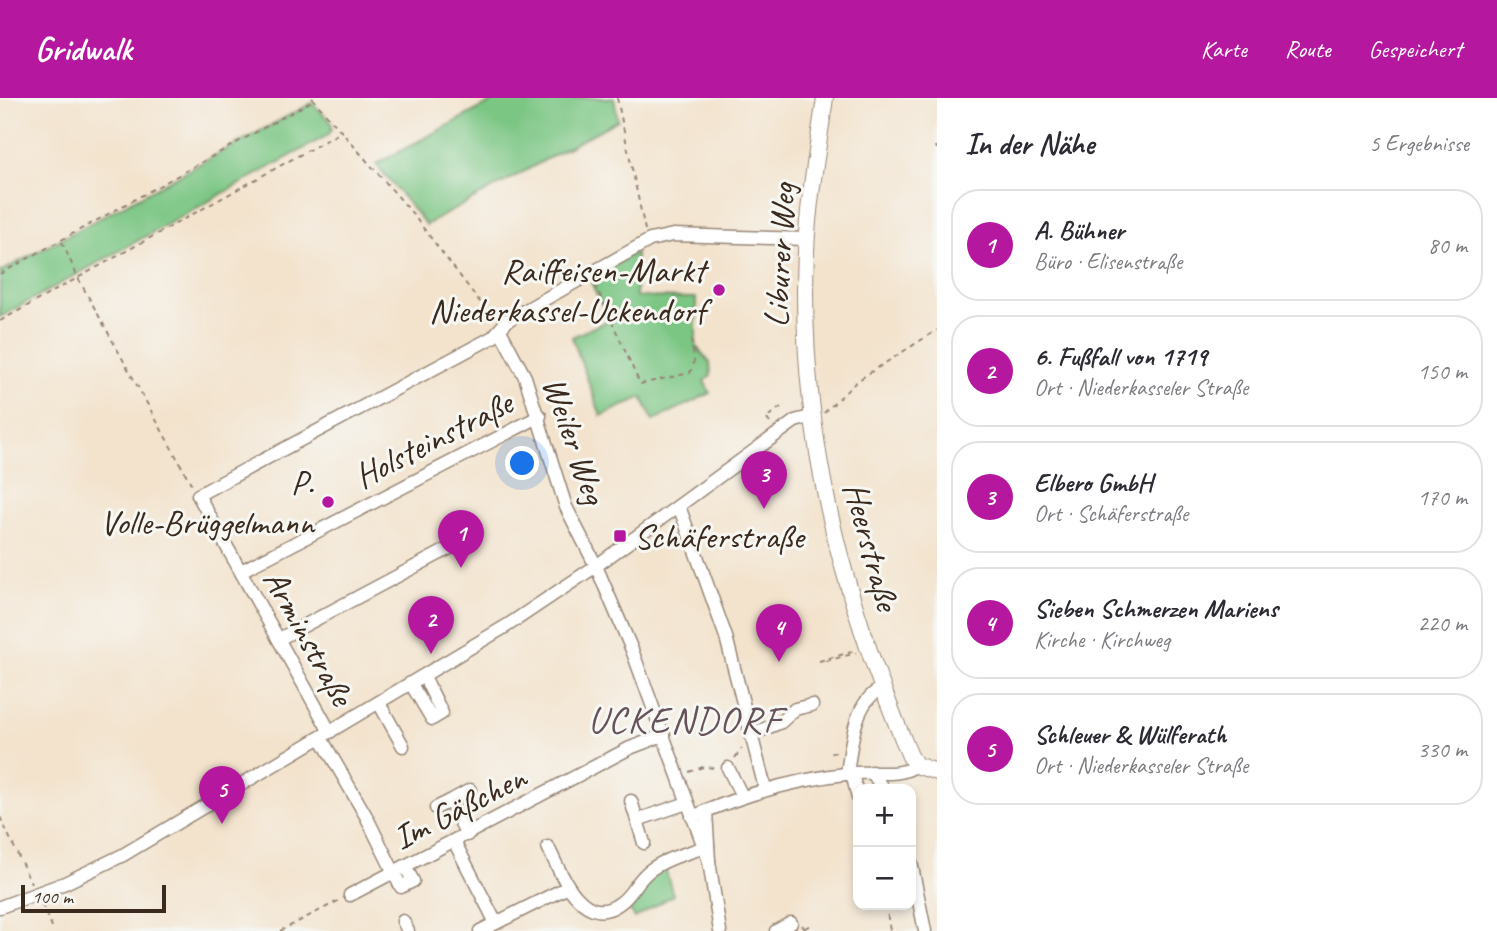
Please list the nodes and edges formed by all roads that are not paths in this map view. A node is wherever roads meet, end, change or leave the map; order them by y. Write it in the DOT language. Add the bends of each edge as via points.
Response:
graph roads {
  1 [pos="825,98"];
  2 [pos="807,239"];
  3 [pos="500,332"];
  4 [pos="540,416"];
  5 [pos="810,417"];
  6 [pos="679,506"];
  7 [pos="465,543"];
  8 [pos="596,566"];
  9 [pos="241,571"];
  10 [pos="279,639"];
  11 [pos="424,676"];
  12 [pos="411,684"];
  13 [pos="881,689"];
  14 [pos="380,703"];
  15 [pos="812,705"];
  16 [pos="325,735"];
  17 [pos="664,735"];
  18 [pos="751,738"];
  19 [pos="403,746"];
  20 [pos="916,765"];
  21 [pos="728,768"];
  22 [pos="872,772"];
  23 [pos="937,772"];
  24 [pos="850,774"];
  25 [pos="853,784"];
  26 [pos="880,784"];
  27 [pos="765,788"];
  28 [pos="470,790"];
  29 [pos="742,796"];
  30 [pos="450,801"];
  31 [pos="631,801"];
  32 [pos="687,803"];
  33 [pos="436,808"];
  34 [pos="705,811"];
  35 [pos="692,817"];
  36 [pos="637,820"];
  37 [pos="467,835"];
  38 [pos="454,841"];
  39 [pos="644,843"];
  40 [pos="548,847"];
  41 [pos="706,847"];
  42 [pos="399,869"];
  43 [pos="568,887"];
  44 [pos="916,887"];
  45 [pos="350,895"];
  46 [pos="0,907"];
  47 [pos="496,923"];
  48 [pos="791,923"];
  49 [pos="481,931"];
  50 [pos="720,931"];
  51 [pos="776,931"];
  52 [pos="925,931"];
  1 -- 2 [label="main road, Liburer Weg"];
  2 -- 3 [label="street" via="673,235 649,240 508,320"];
  2 -- 5 [label="main road, Liburer Weg" via="804,300"];
  3 -- 4 [label="street, Weiler Weg"];
  3 -- 9 [label="street, Arminstraße" via="198,495"];
  4 -- 8 [label="street, Weiler Weg" via="565,507"];
  4 -- 9 [label="street, Holsteinstraße"];
  5 -- 6 [label="street" via="795,421"];
  5 -- 13 [label="main road, Heerstraße" via="835,541"];
  6 -- 8 [label="street"];
  6 -- 18 [label="street" via="726,637"];
  7 -- 10 [label="street"];
  8 -- 11 [label="street"];
  8 -- 17 [label="street, Weiler Weg"];
  9 -- 10 [label="street, Arminstraße"];
  10 -- 16 [label="street, Arminstraße"];
  11 -- 12 [label="street"];
  11 -- 12 [label="street" via="442,713 432,719"];
  12 -- 14 [label="street"];
  13 -- 20 [label="main road, Heerstraße"];
  13 -- 24 [label="street" via="871,696 858,720"];
  14 -- 16 [label="street"];
  14 -- 19 [label="street"];
  15 -- 18 [label="street" via="795,709 781,723"];
  16 -- 42 [label="street, Arminstraße"];
  16 -- 46 [label="street" via="122,855"];
  17 -- 32 [label="street, Weiler Weg"];
  17 -- 37 [label="street, Im Gäßchen" via="630,748"];
  18 -- 27 [label="street"];
  20 -- 22 [label="street" via="905,771"];
  20 -- 23 [label="main road"];
  21 -- 29 [label="street"];
  22 -- 24 [label="street"];
  22 -- 26 [label="street"];
  24 -- 25 [label="street"];
  24 -- 27 [label="street"];
  27 -- 29 [label="street"];
  28 -- 30 [label="street"];
  29 -- 34 [label="street"];
  30 -- 33 [label="street"];
  30 -- 37 [label="street"];
  31 -- 36 [label="street"];
  32 -- 35 [label="street, Weiler Weg"];
  32 -- 36 [label="street"];
  34 -- 35 [label="street"];
  34 -- 41 [label="street"];
  35 -- 41 [label="street, Weiler Weg"];
  36 -- 39 [label="street"];
  37 -- 38 [label="street, Im Gäßchen"];
  38 -- 42 [label="street, Im Gäßchen"];
  38 -- 47 [label="street"];
  40 -- 43 [label="street"];
  41 -- 43 [label="street" via="660,863 625,900 610,909 580,904"];
  41 -- 50 [label="street"];
  42 -- 45 [label="street, Im Gäßchen"];
  43 -- 47 [label="street"];
  44 -- 52 [label="street"];
  47 -- 49 [label="street"];
  48 -- 51 [label="street"];
}
